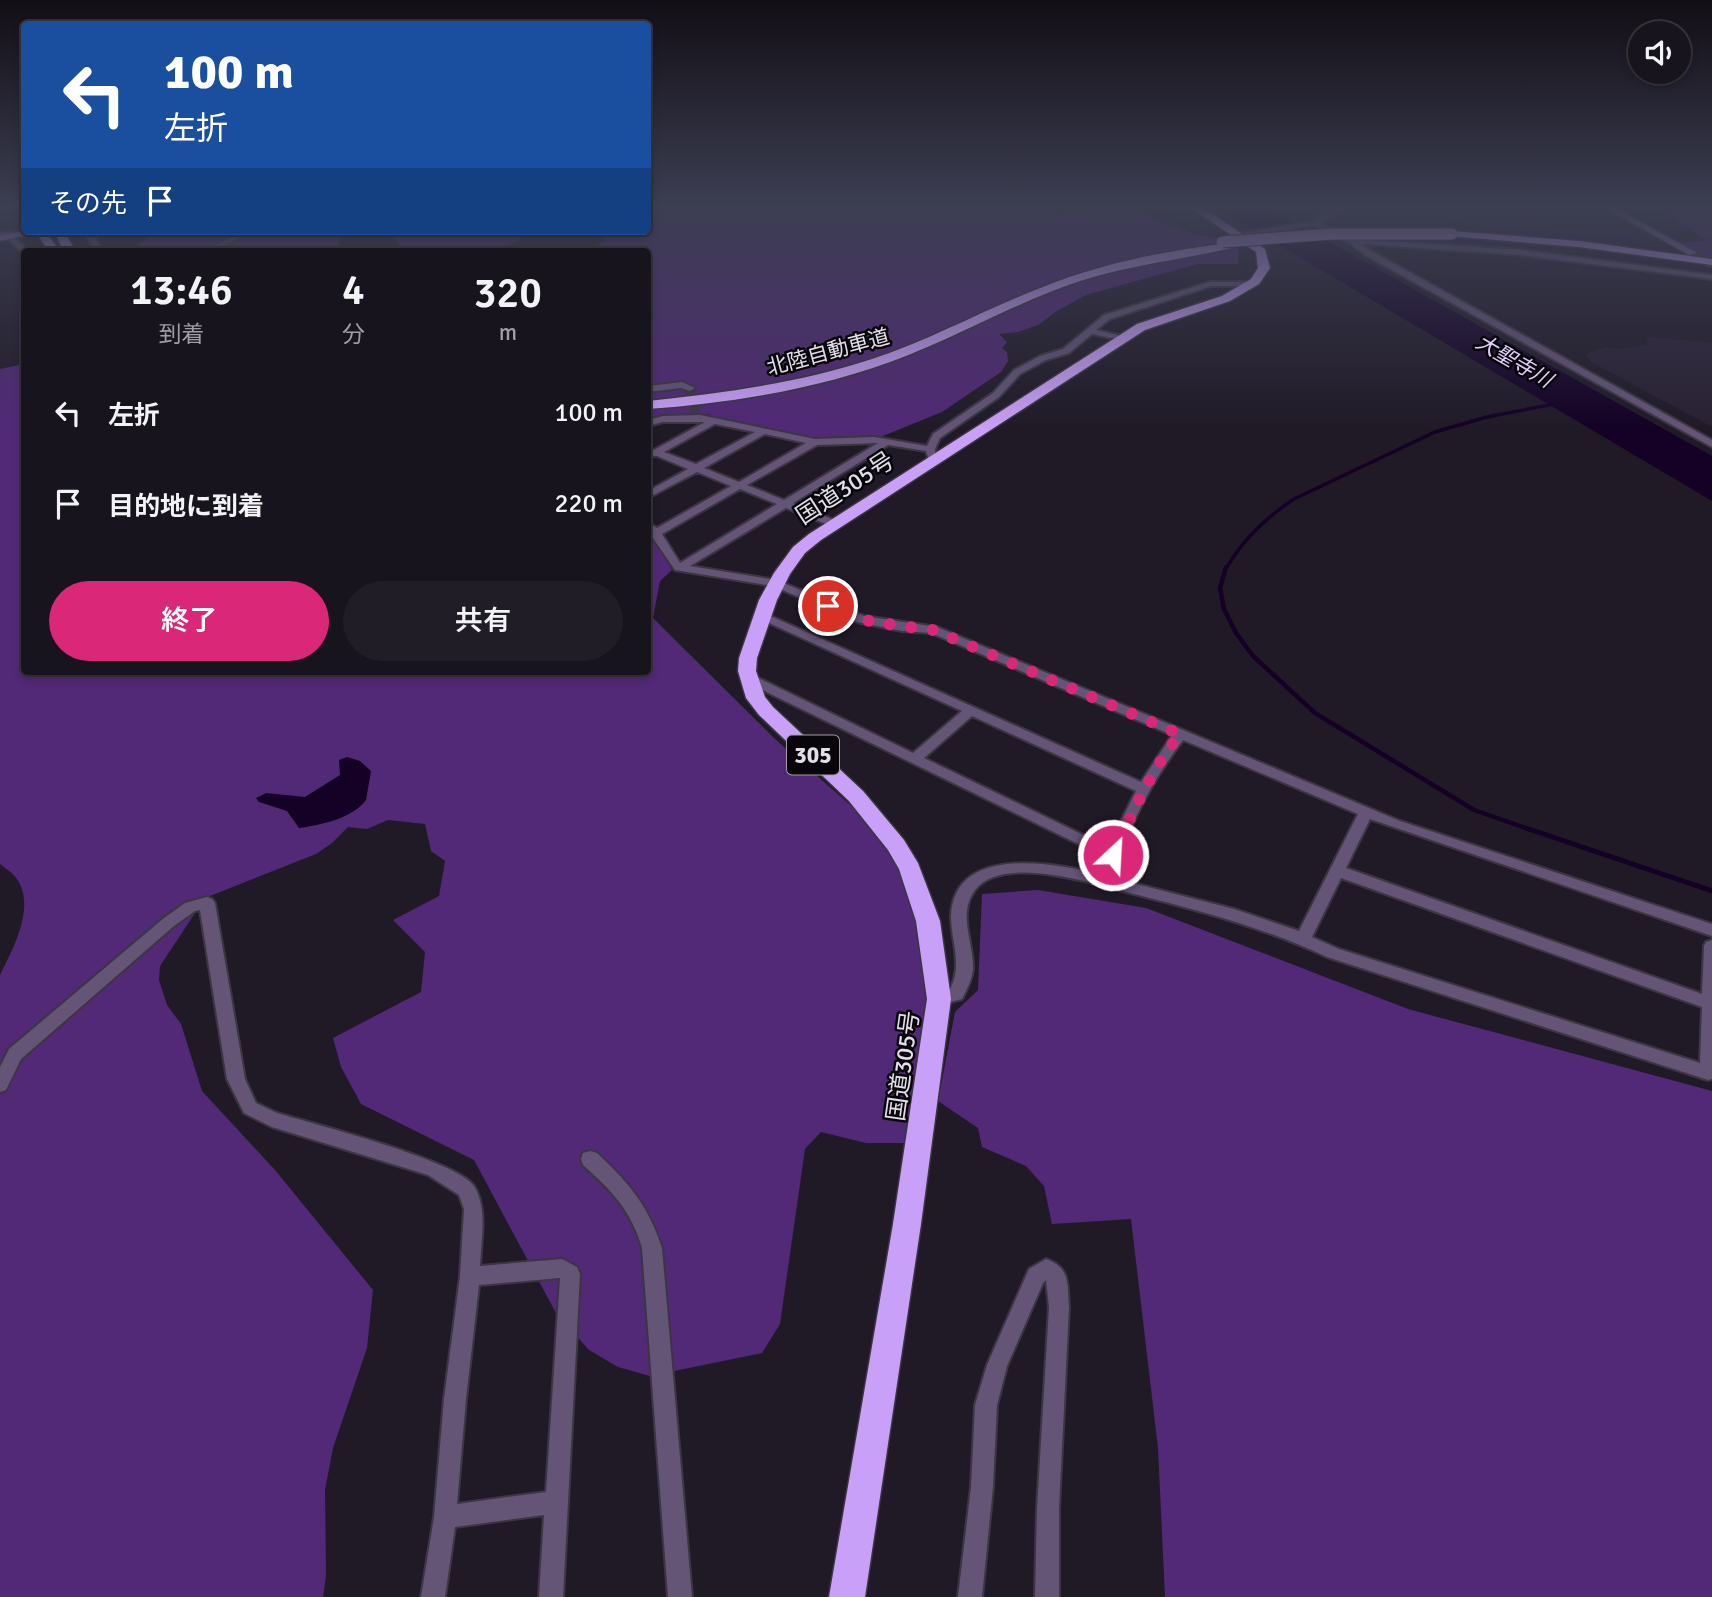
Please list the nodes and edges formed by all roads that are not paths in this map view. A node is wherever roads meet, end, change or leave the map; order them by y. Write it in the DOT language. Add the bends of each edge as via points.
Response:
graph roads {
  1 [pos="1054,281"];
  2 [pos="1071,281"];
  3 [pos="1255,281"];
  4 [pos="1418,281"];
  5 [pos="1252,285"];
  6 [pos="1090,331"];
  7 [pos="1123,339"];
  8 [pos="651,388"];
  9 [pos="690,388"];
  10 [pos="651,398"];
  11 [pos="651,405"];
  12 [pos="713,421"];
  13 [pos="651,422"];
  14 [pos="762,432"];
  15 [pos="815,442"];
  16 [pos="887,442"];
  17 [pos="1712,444"];
  18 [pos="652,454"];
  19 [pos="931,455"];
  20 [pos="697,468"];
  21 [pos="741,485"];
  22 [pos="651,493"];
  23 [pos="785,503"];
  24 [pos="835,524"];
  25 [pos="652,529"];
  26 [pos="679,568"];
  27 [pos="776,583"];
  28 [pos="762,616"];
  29 [pos="748,678"];
  30 [pos="970,711"];
  31 [pos="1180,734"];
  32 [pos="915,758"];
  33 [pos="1144,789"];
  34 [pos="1366,813"];
  35 [pos="1113,855"];
  36 [pos="1337,871"];
  37 [pos="1105,881"];
  38 [pos="1712,930"];
  39 [pos="1303,938"];
  40 [pos="1712,946"];
  41 [pos="939,999"];
  42 [pos="1710,1003"];
  43 [pos="1710,1074"];
  44 [pos="0,1085"];
  45 [pos="590,1159"];
  46 [pos="470,1276"];
  47 [pos="556,1502"];
  48 [pos="445,1517"];
  49 [pos="433,1597"];
  50 [pos="551,1597"];
  51 [pos="680,1597"];
  52 [pos="846,1597"];
  53 [pos="970,1597"];
  54 [pos="1047,1597"];
  1 -- 10 [label="highway, 北陸自動車道" via="893,348 833,367 739,387"];
  2 -- 11 [label="highway, 北陸自動車道" via="933,341 842,372 743,393"];
  3 -- 5 [label="highway"];
  4 -- 17 [label="street"];
  5 -- 6 [label="street" via="1210,284 1190,289 1107,317"];
  5 -- 7 [label="highway, 国道305号" via="1225,299 1155,320"];
  6 -- 7 [label="street"];
  6 -- 19 [label="street" via="1066,351 1017,372 996,396 936,436"];
  7 -- 19 [label="highway, 国道305号" via="1012,413"];
  8 -- 9 [label="street"];
  12 -- 13 [label="street" via="696,416"];
  12 -- 14 [label="street"];
  12 -- 18 [label="street"];
  14 -- 15 [label="street"];
  14 -- 20 [label="street"];
  15 -- 16 [label="street"];
  15 -- 21 [label="street"];
  16 -- 19 [label="street"];
  16 -- 23 [label="street"];
  18 -- 20 [label="street"];
  19 -- 24 [label="highway, 国道305号"];
  20 -- 21 [label="street"];
  20 -- 22 [label="street"];
  21 -- 23 [label="street"];
  21 -- 25 [label="street"];
  23 -- 24 [label="street"];
  23 -- 26 [label="street"];
  24 -- 27 [label="highway, 国道305号" via="806,544"];
  25 -- 26 [label="street"];
  26 -- 27 [label="street"];
  27 -- 28 [label="highway, 国道305号"];
  27 -- 31 [label="street" via="861,619 940,632"];
  28 -- 29 [label="highway, 国道305号" via="748,657"];
  28 -- 30 [label="street"];
  29 -- 32 [label="street"];
  29 -- 41 [label="highway, 国道305号 / 305" via="766,711 856,796 896,845 910,869 928,921"];
  30 -- 32 [label="street"];
  30 -- 33 [label="street"];
  31 -- 33 [label="street"];
  31 -- 34 [label="street"];
  32 -- 35 [label="street"];
  33 -- 35 [label="street"];
  34 -- 36 [label="street"];
  34 -- 38 [label="street"];
  35 -- 37 [label="street"];
  36 -- 39 [label="street"];
  36 -- 42 [label="street"];
  37 -- 39 [label="street"];
  37 -- 41 [label="street" via="1025,869 977,879 959,910 964,983 956,994"];
  39 -- 43 [label="street" via="1333,953"];
  40 -- 42 [label="street"];
  41 -- 52 [label="highway, 国道305号 / 305"];
  42 -- 43 [label="street"];
  44 -- 46 [label="street" via="15,1054 169,922 190,907 207,904 234,1068 250,1108 433,1170 466,1189 473,1209"];
  45 -- 51 [label="street" via="632,1198 652,1248"];
  46 -- 47 [label="street" via="562,1268 570,1274"];
  46 -- 48 [label="street"];
  47 -- 48 [label="street"];
  47 -- 50 [label="street"];
  48 -- 49 [label="street"];
  53 -- 54 [label="street" via="986,1405 1036,1276 1046,1268 1056,1275 1059,1307"];
}
